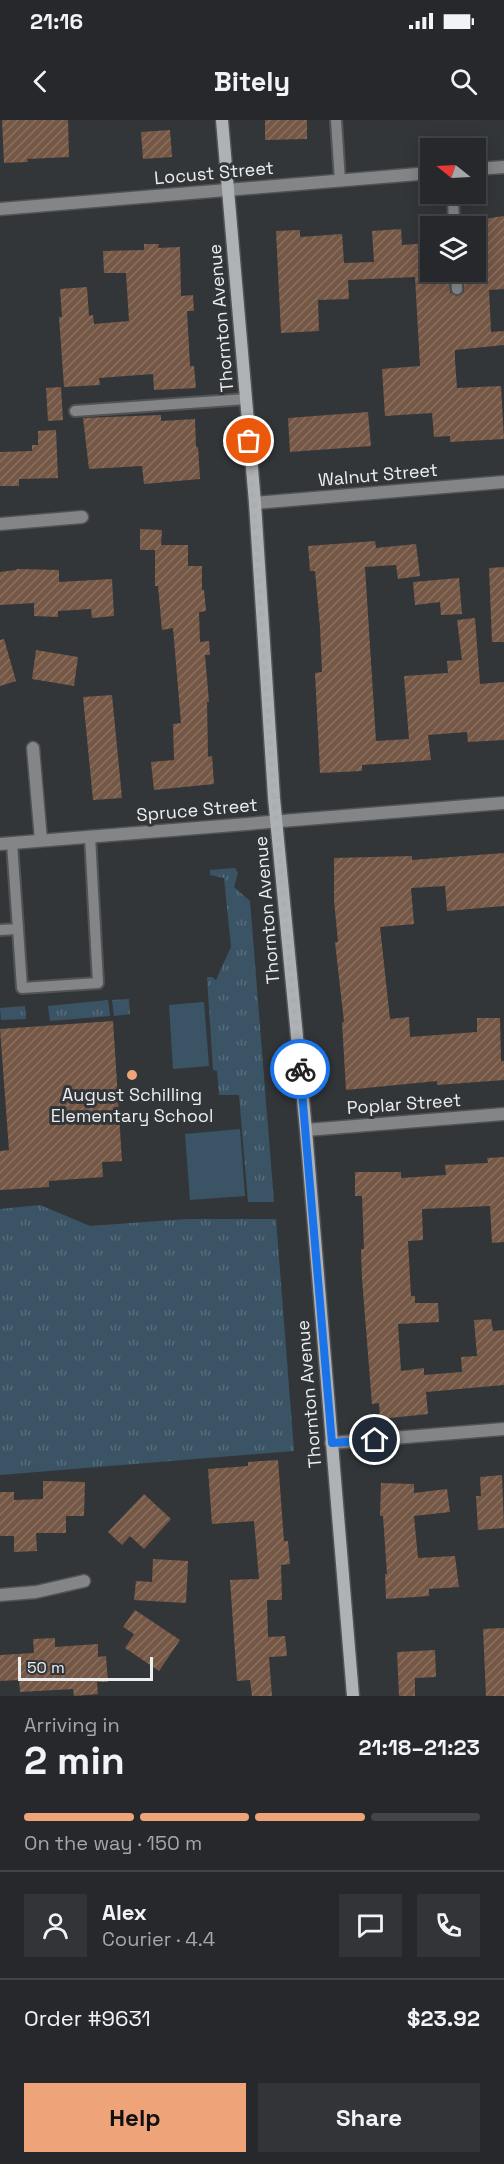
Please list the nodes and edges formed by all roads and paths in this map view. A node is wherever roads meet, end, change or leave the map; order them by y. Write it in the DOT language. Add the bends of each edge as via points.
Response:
graph roads {
  1 [pos="222,120"];
  2 [pos="336,120"];
  3 [pos="504,167"];
  4 [pos="486,169"];
  5 [pos="420,174"];
  6 [pos="340,181"];
  7 [pos="228,190"];
  8 [pos="0,209"];
  9 [pos="457,282"];
  10 [pos="457,289"];
  11 [pos="246,399"];
  12 [pos="75,411"];
  13 [pos="504,482"];
  14 [pos="255,503"];
  15 [pos="82,517"];
  16 [pos="0,524"];
  17 [pos="33,748"];
  18 [pos="504,803"];
  19 [pos="277,822"];
  20 [pos="90,836"];
  21 [pos="41,840"];
  22 [pos="6,843"];
  23 [pos="18,928"];
  24 [pos="0,930"];
  25 [pos="504,1114"];
  26 [pos="306,1130"];
  27 [pos="504,1429"];
  28 [pos="332,1443"];
  29 [pos="84,1581"];
  30 [pos="0,1595"];
  31 [pos="353,1696"];
  1 -- 7 [label="main road, Thornton Avenue"];
  2 -- 6 [label="lane"];
  3 -- 4 [label="street"];
  5 -- 6 [label="street, Locust Street"];
  6 -- 7 [label="street, Locust Street"];
  7 -- 8 [label="street, Locust Street"];
  7 -- 11 [label="main road, Thornton Avenue"];
  9 -- 10 [label="lane"];
  11 -- 12 [label="lane"];
  11 -- 14 [label="main road, Thornton Avenue"];
  13 -- 14 [label="street, Walnut Street"];
  14 -- 19 [label="main road, Thornton Avenue"];
  15 -- 16 [label="street"];
  17 -- 21 [label="street"];
  18 -- 19 [label="street, Spruce Street"];
  19 -- 20 [label="street, Spruce Street"];
  19 -- 26 [label="main road, Thornton Avenue"];
  20 -- 21 [label="street, Spruce Street"];
  20 -- 23 [label="lane" via="98,983 22,988"];
  21 -- 22 [label="street, Spruce Street"];
  22 -- 23 [label="lane"];
  23 -- 24 [label="lane"];
  25 -- 26 [label="street, Poplar Street"];
  26 -- 28 [label="main road, Thornton Avenue"];
  27 -- 28 [label="street"];
  28 -- 31 [label="main road, Thornton Avenue"];
  29 -- 30 [label="street"];
}
